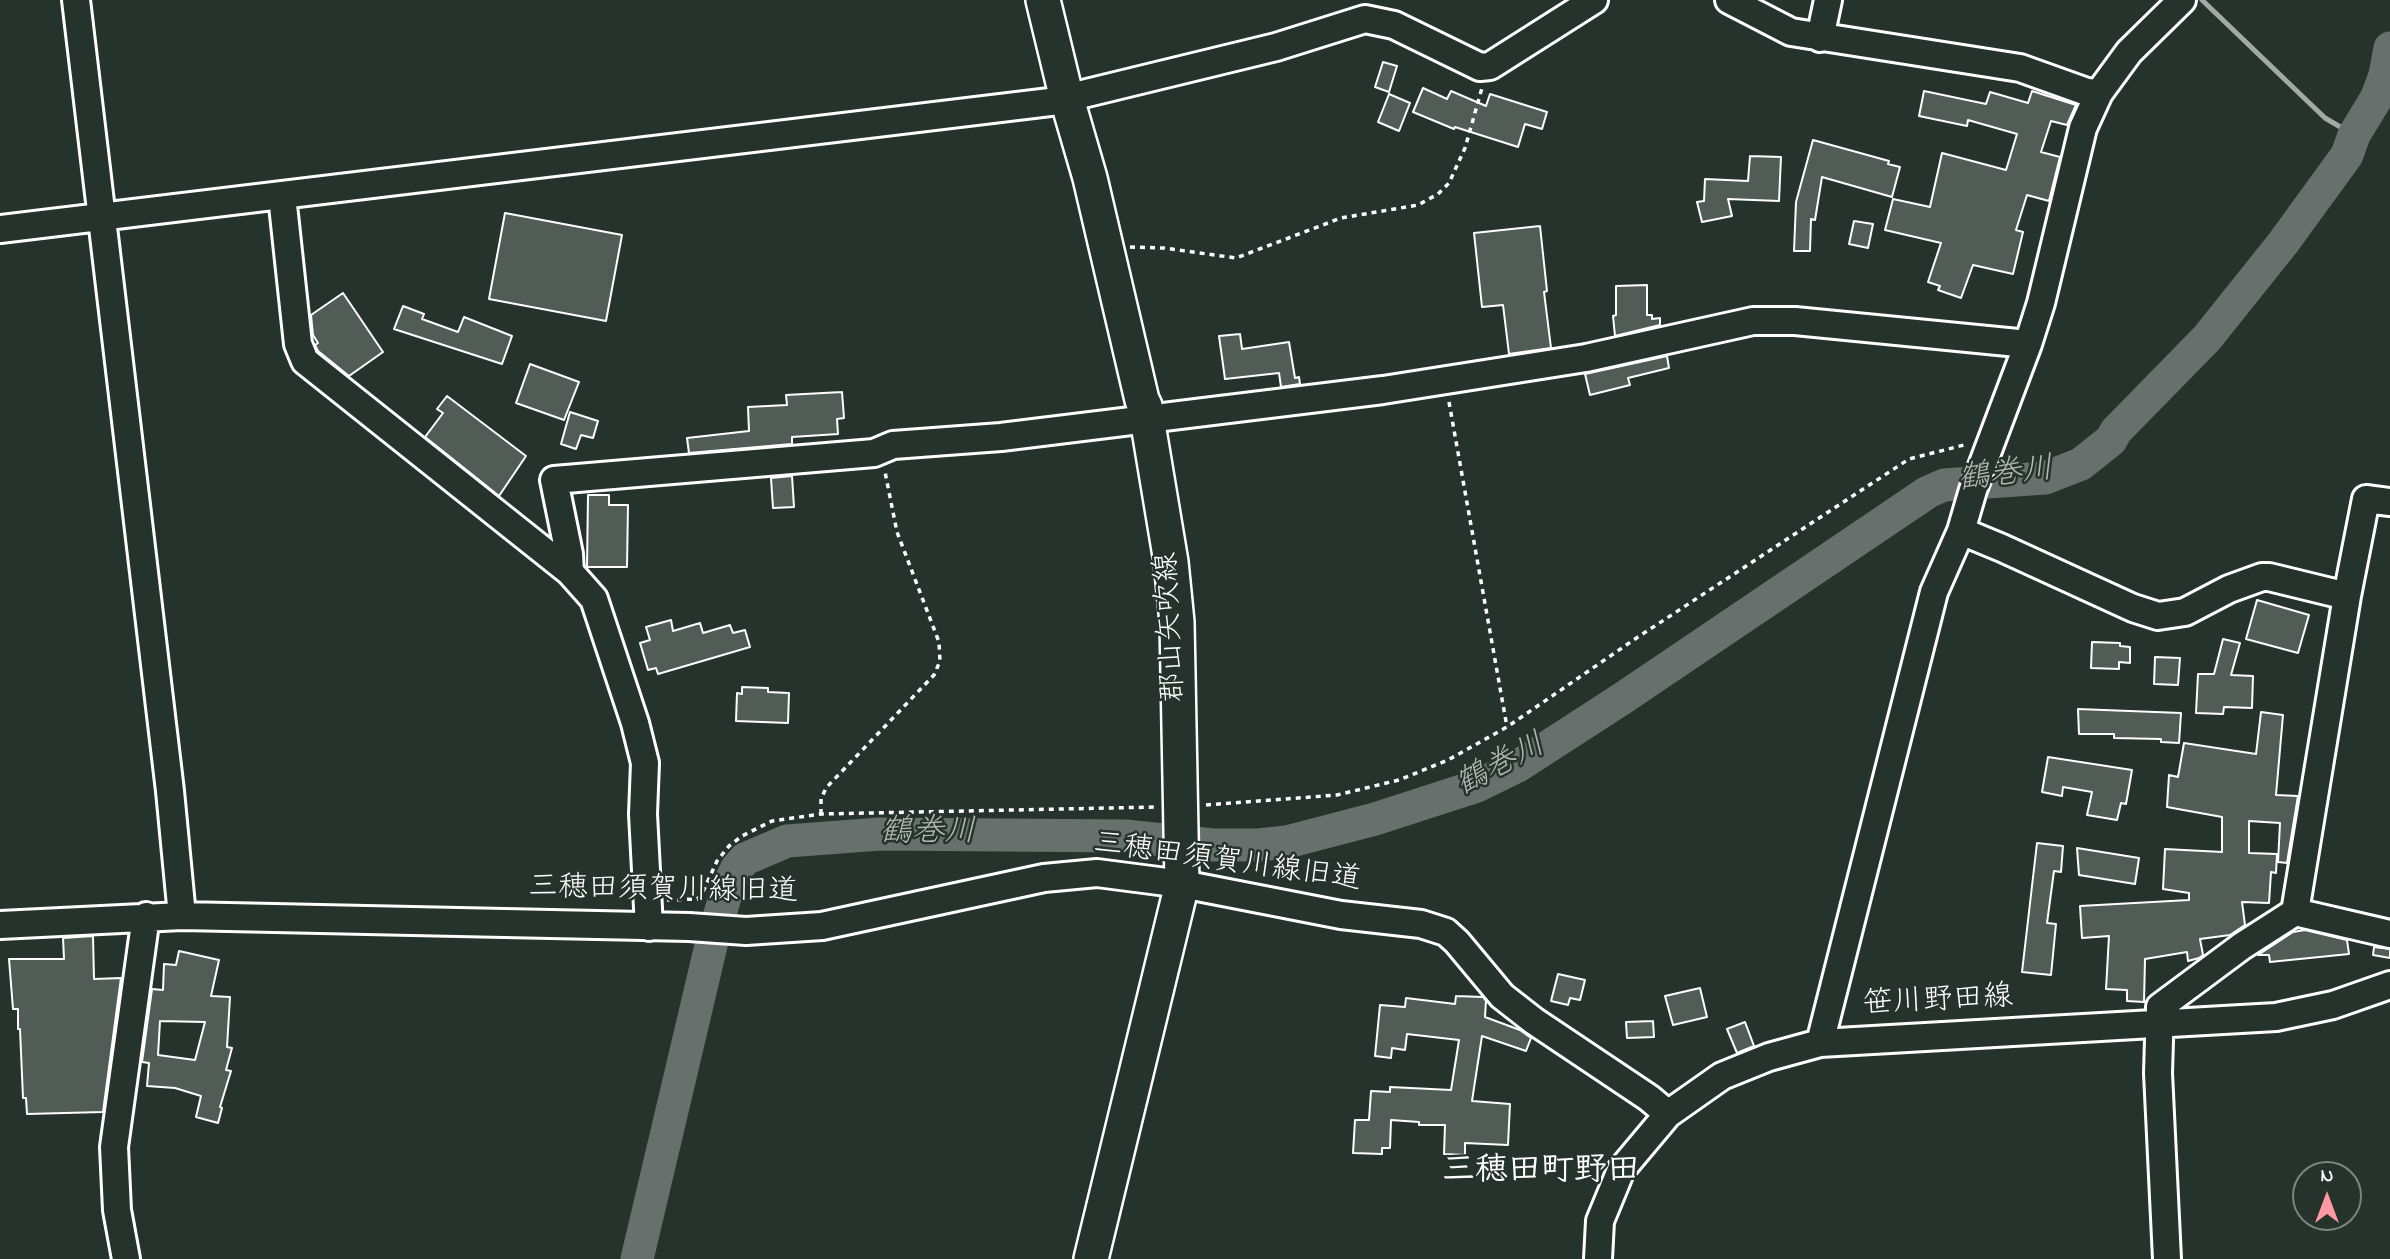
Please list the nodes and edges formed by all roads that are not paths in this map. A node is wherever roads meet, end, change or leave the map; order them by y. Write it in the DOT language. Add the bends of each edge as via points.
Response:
graph roads {
  1 [pos="76,0"];
  2 [pos="1043,0"];
  3 [pos="1594,0"];
  4 [pos="1729,0"];
  5 [pos="1828,0"];
  6 [pos="2182,0"];
  7 [pos="1820,38"];
  8 [pos="2099,93"];
  9 [pos="1067,99"];
  10 [pos="282,196"];
  11 [pos="102,218"];
  12 [pos="0,229"];
  13 [pos="2028,344"];
  14 [pos="1148,420"];
  15 [pos="2390,502"];
  16 [pos="1961,531"];
  17 [pos="570,572"];
  18 [pos="2347,597"];
  19 [pos="1181,869"];
  20 [pos="2295,912"];
  21 [pos="146,916"];
  22 [pos="182,916"];
  23 [pos="0,925"];
  24 [pos="649,927"];
  25 [pos="2390,934"];
  26 [pos="2390,985"];
  27 [pos="2159,1024"];
  28 [pos="1820,1043"];
  29 [pos="1668,1114"];
  30 [pos="126,1259"];
  31 [pos="1091,1259"];
  32 [pos="1598,1259"];
  33 [pos="2167,1259"];
  1 -- 11 [label="street"];
  2 -- 9 [label="main road, 郡山矢吹線"];
  3 -- 9 [label="street" via="1490,66 1463,60 1394,25 1364,19 1276,47"];
  4 -- 7 [label="street" via="1791,32"];
  5 -- 7 [label="street"];
  6 -- 8 [label="street" via="2129,52"];
  7 -- 8 [label="street" via="2020,68"];
  8 -- 13 [label="street" via="2077,149"];
  9 -- 10 [label="street"];
  9 -- 14 [label="main road, 郡山矢吹線"];
  10 -- 11 [label="street"];
  10 -- 17 [label="street" via="298,344 304,361"];
  11 -- 12 [label="street"];
  11 -- 22 [label="street"];
  13 -- 14 [label="street" via="1795,321 1753,321 1586,358"];
  13 -- 16 [label="street"];
  14 -- 17 [label="street" via="893,445 874,453 554,480"];
  14 -- 19 [label="main road, 郡山矢吹線" via="1177,622"];
  15 -- 18 [label="street" via="2366,499"];
  16 -- 18 [label="street" via="2158,616 2185,612 2262,577"];
  16 -- 28 [label="street" via="1934,592"];
  17 -- 24 [label="street" via="594,599 642,745"];
  18 -- 20 [label="street"];
  19 -- 24 [label="street, 三穂田須賀川線旧道" via="1044,878 822,926 746,931"];
  19 -- 29 [label="street, 三穂田須賀川線旧道" via="1341,915 1421,923 1446,932 1502,996"];
  19 -- 31 [label="main road, 郡山矢吹線"];
  20 -- 25 [label="street"];
  20 -- 27 [label="street" via="2160,1007"];
  21 -- 22 [label="street, 三穂田須賀川線旧道"];
  21 -- 23 [label="street, 三穂田須賀川線旧道"];
  21 -- 30 [label="street" via="114,1147 117,1210"];
  22 -- 24 [label="street, 三穂田須賀川線旧道"];
  26 -- 27 [label="street, 笹川野田線" via="2333,1005 2276,1017"];
  27 -- 28 [label="street, 笹川野田線"];
  27 -- 33 [label="street"];
  28 -- 29 [label="street, 笹川野田線" via="1722,1076"];
  29 -- 32 [label="street, 笹川野田線" via="1622,1170 1600,1221"];
}
